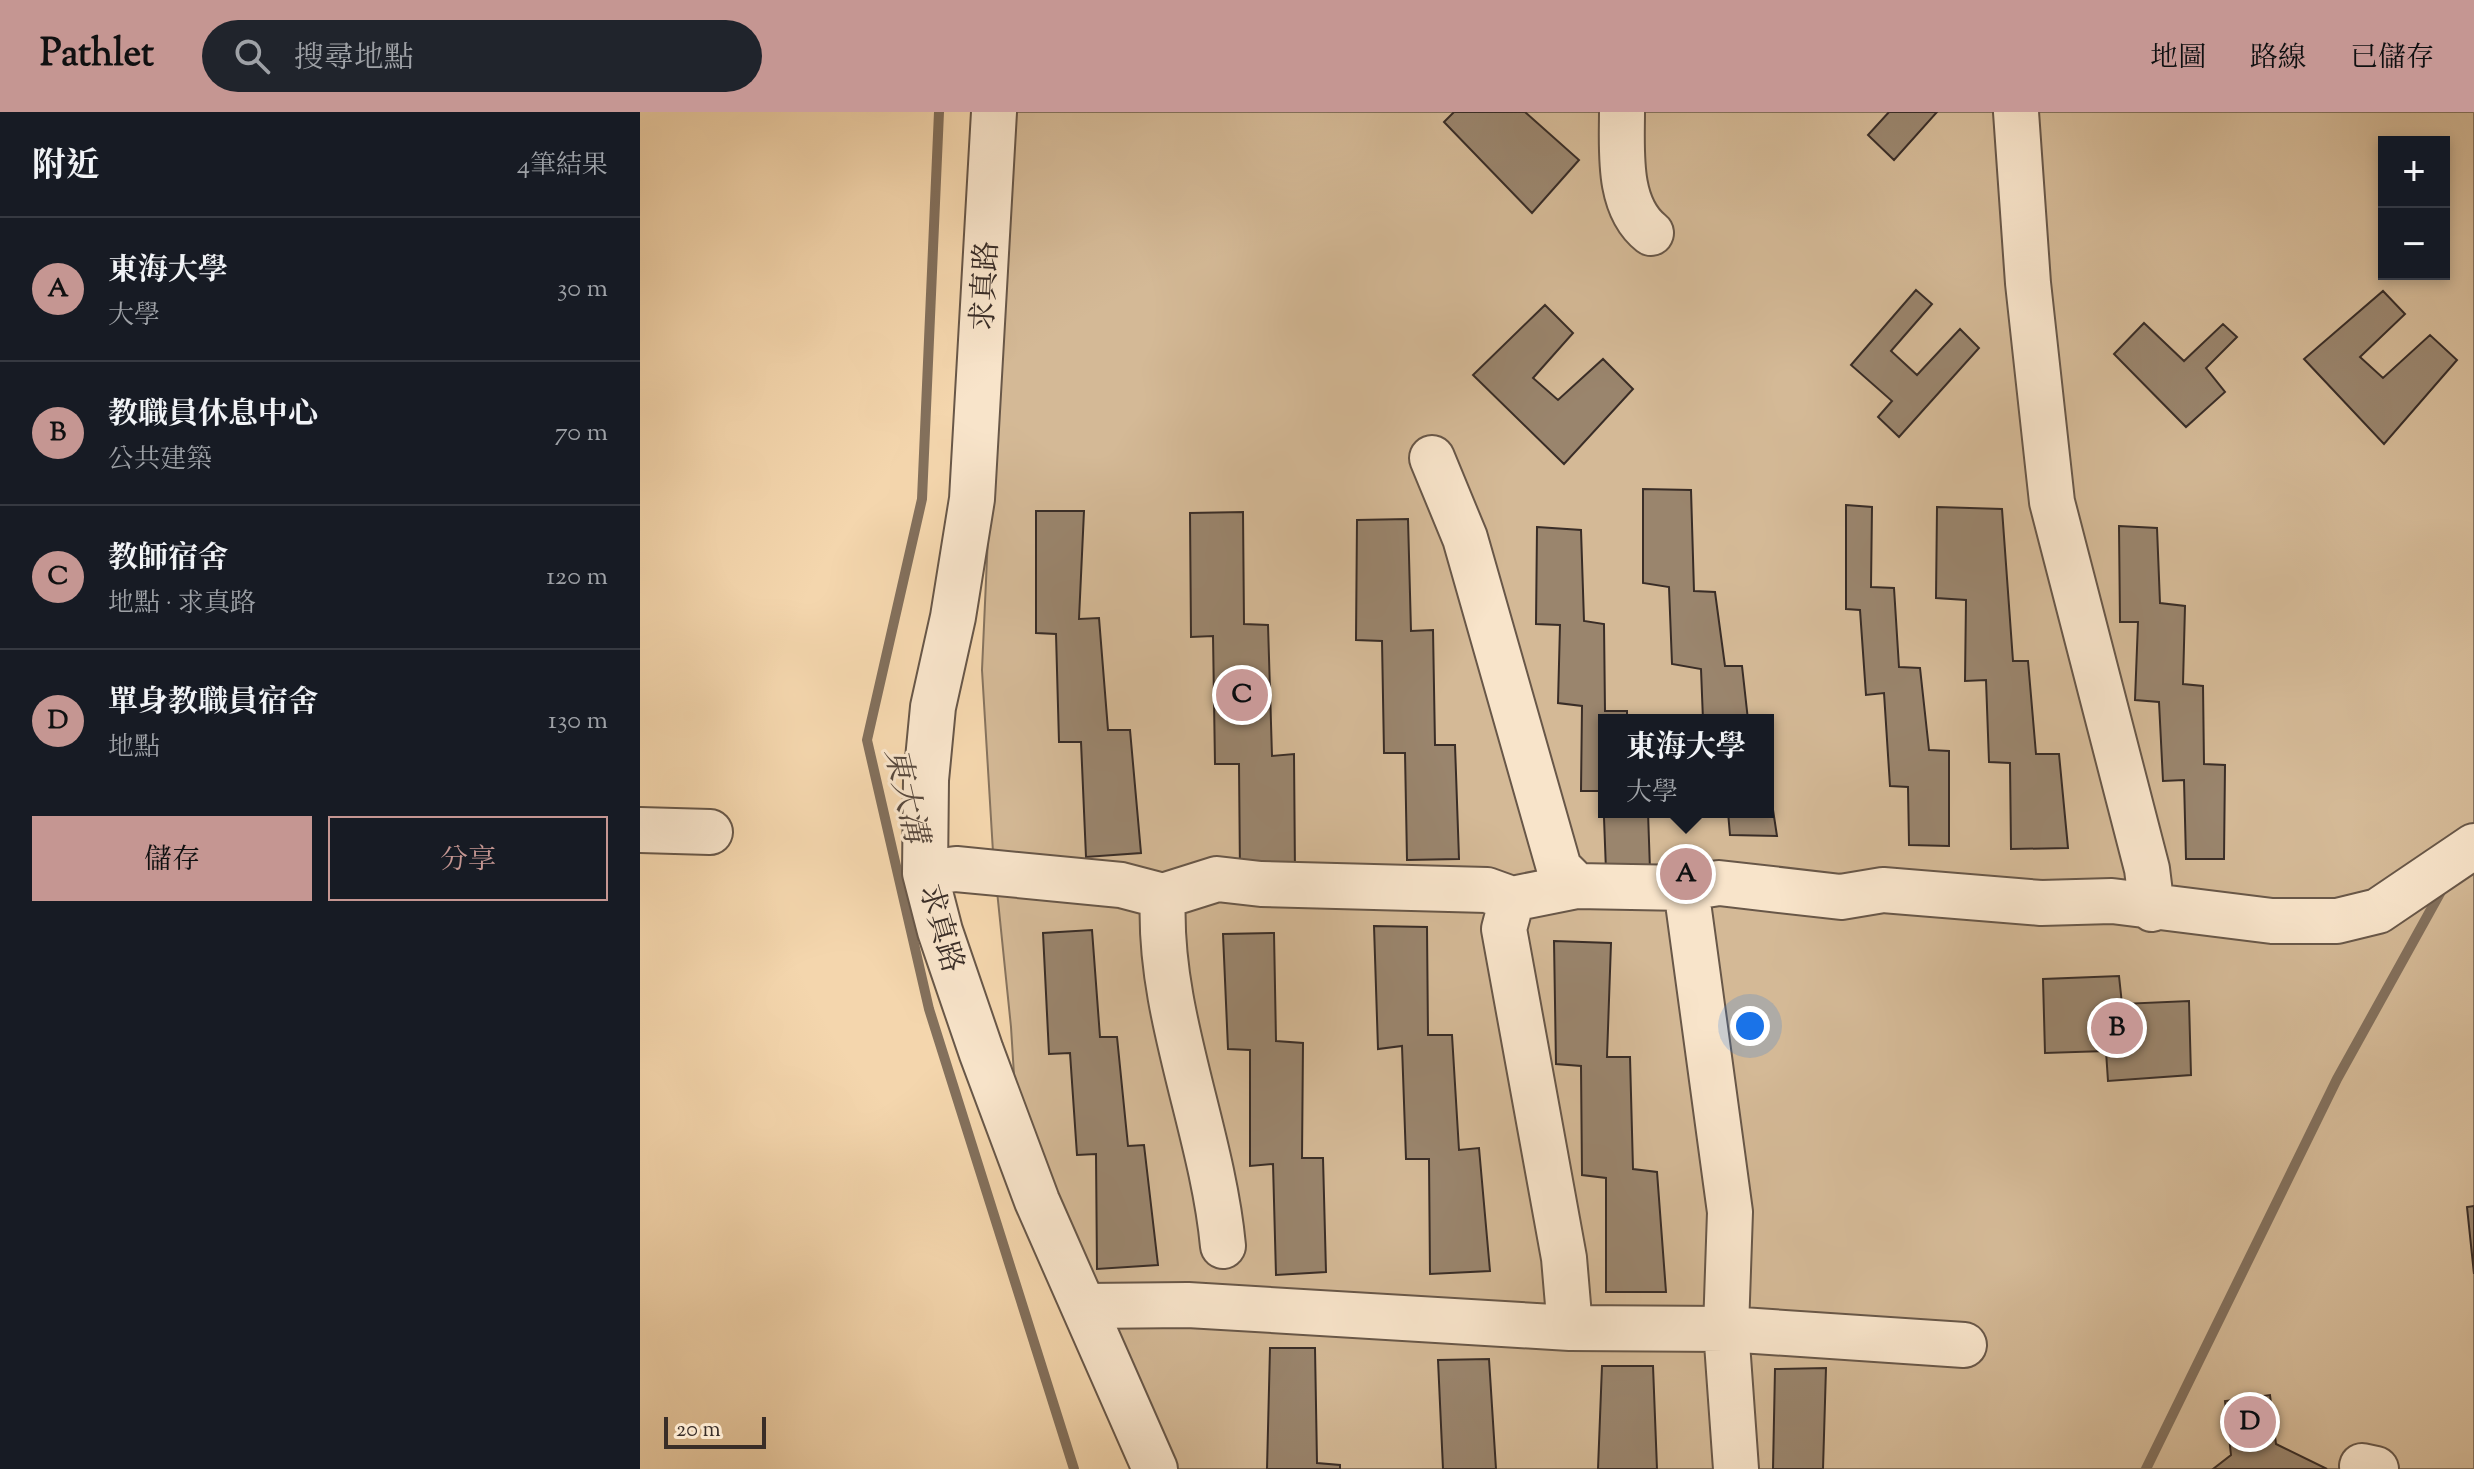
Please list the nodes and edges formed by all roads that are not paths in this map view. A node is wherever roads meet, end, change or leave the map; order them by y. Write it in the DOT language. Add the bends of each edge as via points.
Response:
graph roads {
  1 [pos="994,112"];
  2 [pos="1622,112"];
  3 [pos="2016,112"];
  4 [pos="1651,233"];
  5 [pos="1432,458"];
  6 [pos="640,830"];
  7 [pos="710,832"];
  8 [pos="2474,846"];
  9 [pos="925,873"];
  10 [pos="1577,886"];
  11 [pos="1686,888"];
  12 [pos="1163,896"];
  13 [pos="1512,899"];
  14 [pos="2152,909"];
  15 [pos="1223,1246"];
  16 [pos="1086,1306"];
  17 [pos="1570,1328"];
  18 [pos="1726,1329"];
  19 [pos="1964,1345"];
  20 [pos="1155,1469"];
  21 [pos="1736,1469"];
  1 -- 9 [label="street, 求真路" via="972,499 933,707"];
  2 -- 4 [label="street" via="1628,196 1637,222"];
  3 -- 14 [label="street" via="2052,502 2147,869"];
  5 -- 10 [label="street" via="1465,538 1559,868"];
  6 -- 7 [label="street"];
  8 -- 14 [label="street" via="2378,911 2337,921 2272,921"];
  9 -- 12 [label="street" via="956,869 1121,885"];
  9 -- 16 [label="street, 求真路" via="981,1051 1037,1201"];
  10 -- 11 [label="street"];
  10 -- 13 [label="street"];
  11 -- 14 [label="street" via="1719,883 1841,897 1883,890 2041,903 2112,901"];
  11 -- 18 [label="street" via="1730,1212"];
  12 -- 13 [label="street" via="1217,879 1487,890"];
  12 -- 15 [label="street" via="1163,950 1218,1196"];
  13 -- 17 [label="street" via="1504,929 1564,1258"];
  16 -- 17 [label="street" via="1188,1305"];
  16 -- 20 [label="street, 求真路"];
  17 -- 18 [label="street"];
  18 -- 19 [label="street"];
  18 -- 21 [label="street"];
}
